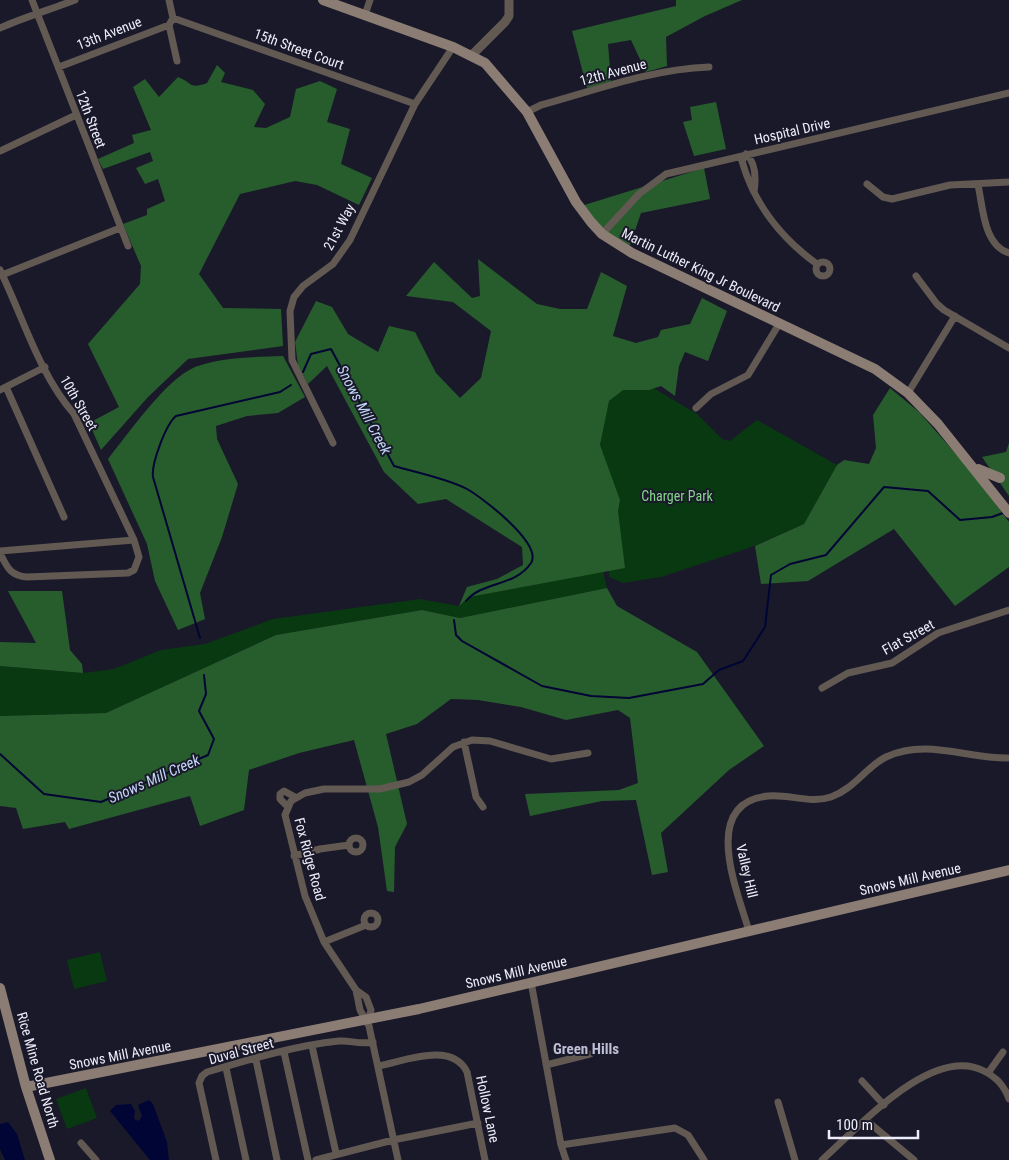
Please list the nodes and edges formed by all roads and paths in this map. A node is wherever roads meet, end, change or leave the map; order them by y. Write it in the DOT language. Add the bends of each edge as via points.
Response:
graph roads {
  1 [pos="32,0"];
  2 [pos="74,0"];
  3 [pos="169,0"];
  4 [pos="323,0"];
  5 [pos="370,0"];
  6 [pos="509,0"];
  7 [pos="38,13"];
  8 [pos="365,15"];
  9 [pos="174,18"];
  10 [pos="169,25"];
  11 [pos="0,28"];
  12 [pos="453,47"];
  13 [pos="472,55"];
  14 [pos="177,61"];
  15 [pos="59,67"];
  16 [pos="709,67"];
  17 [pos="1009,93"];
  18 [pos="415,104"];
  19 [pos="527,112"];
  20 [pos="76,115"];
  21 [pos="0,151"];
  22 [pos="746,154"];
  23 [pos="1009,182"];
  24 [pos="867,184"];
  25 [pos="978,184"];
  26 [pos="120,228"];
  27 [pos="602,234"];
  28 [pos="128,246"];
  29 [pos="1009,253"];
  30 [pos="817,264"];
  31 [pos="1,273"];
  32 [pos="916,276"];
  33 [pos="955,316"];
  34 [pos="780,324"];
  35 [pos="1009,348"];
  36 [pos="45,368"];
  37 [pos="3,389"];
  38 [pos="908,393"];
  39 [pos="696,408"];
  40 [pos="333,443"];
  41 [pos="973,466"];
  42 [pos="1004,479"];
  43 [pos="987,483"];
  44 [pos="1009,513"];
  45 [pos="64,518"];
  46 [pos="134,540"];
  47 [pos="0,552"];
  48 [pos="1009,610"];
  49 [pos="822,688"];
  50 [pos="464,742"];
  51 [pos="588,753"];
  52 [pos="1009,758"];
  53 [pos="295,797"];
  54 [pos="288,806"];
  55 [pos="483,807"];
  56 [pos="349,845"];
  57 [pos="294,856"];
  58 [pos="1009,870"];
  59 [pos="366,925"];
  60 [pos="749,931"];
  61 [pos="324,942"];
  62 [pos="531,982"];
  63 [pos="0,988"];
  64 [pos="368,1020"];
  65 [pos="373,1042"];
  66 [pos="312,1046"];
  67 [pos="284,1052"];
  68 [pos="1003,1052"];
  69 [pos="590,1054"];
  70 [pos="256,1060"];
  71 [pos="546,1064"];
  72 [pos="378,1066"];
  73 [pos="226,1068"];
  74 [pos="988,1072"];
  75 [pos="862,1081"];
  76 [pos="26,1087"];
  77 [pos="1009,1099"];
  78 [pos="778,1102"];
  79 [pos="884,1105"];
  80 [pos="866,1121"];
  81 [pos="478,1123"];
  82 [pos="393,1140"];
  83 [pos="81,1143"];
  84 [pos="560,1145"];
  85 [pos="336,1153"];
  86 [pos="703,1158"];
  87 [pos="50,1160"];
  88 [pos="96,1160"];
  89 [pos="216,1160"];
  90 [pos="246,1160"];
  91 [pos="277,1160"];
  92 [pos="308,1160"];
  93 [pos="316,1160"];
  94 [pos="398,1160"];
  95 [pos="485,1160"];
  96 [pos="566,1160"];
  97 [pos="795,1160"];
  98 [pos="822,1160"];
  99 [pos="914,1160"];
  1 -- 7 [label="street, 12th Street"];
  2 -- 7 [label="street"];
  3 -- 9 [label="street"];
  4 -- 8 [label="main road, Martin Luther King Jr Boulevard"];
  5 -- 8 [label="street"];
  6 -- 13 [label="street" via="509,16 505,22"];
  7 -- 11 [label="street"];
  7 -- 15 [label="street, 12th Street"];
  8 -- 12 [label="main road, Martin Luther King Jr Boulevard"];
  9 -- 10 [label="street"];
  9 -- 18 [label="street, 15th Street Court"];
  10 -- 14 [label="street"];
  10 -- 15 [label="street, 13th Avenue"];
  12 -- 13 [label="main road, Martin Luther King Jr Boulevard"];
  12 -- 18 [label="street, 21st Way"];
  13 -- 19 [label="main road, Martin Luther King Jr Boulevard" via="493,70"];
  15 -- 20 [label="street, 12th Street"];
  16 -- 19 [label="street, 12th Avenue" via="651,74 541,105"];
  17 -- 22 [label="street, Hospital Drive"];
  18 -- 40 [label="street, 21st Way" via="350,240 333,264 294,296 290,311 292,360"];
  19 -- 27 [label="main road, Martin Luther King Jr Boulevard" via="576,202"];
  20 -- 21 [label="street"];
  20 -- 26 [label="street, 12th Street"];
  22 -- 27 [label="street, Hospital Drive" via="666,174 638,194"];
  22 -- 30 [label="street" via="751,159 756,181 754,192 767,217"];
  23 -- 25 [label="street"];
  24 -- 25 [label="street" via="883,197 892,199 950,186"];
  25 -- 29 [label="street" via="993,242"];
  26 -- 28 [label="street, 12th Street"];
  26 -- 31 [label="street"];
  27 -- 34 [label="main road, Martin Luther King Jr Boulevard" via="632,253"];
  31 -- 36 [label="street, 10th Street"];
  32 -- 33 [label="street" via="937,304"];
  33 -- 35 [label="street"];
  33 -- 38 [label="street"];
  34 -- 38 [label="main road, Martin Luther King Jr Boulevard" via="875,369"];
  34 -- 39 [label="street" via="748,375 711,394"];
  36 -- 37 [label="street"];
  36 -- 46 [label="street, 10th Street" via="61,399 74,414"];
  37 -- 45 [label="street"];
  38 -- 41 [label="main road, Martin Luther King Jr Boulevard"];
  41 -- 42 [label="main road"];
  41 -- 43 [label="main road, Martin Luther King Jr Boulevard"];
  42 -- 43 [label="main road"];
  43 -- 44 [label="main road, Martin Luther King Jr Boulevard"];
  46 -- 47 [label="street"];
  46 -- 47 [label="street, 10th Street" via="138,564 128,573 17,576 10,572"];
  48 -- 49 [label="street, Flat Street" via="938,633 892,663 848,673"];
  50 -- 51 [label="street" via="482,739 552,759"];
  50 -- 53 [label="street" via="448,750 422,775 409,782 380,789 324,788"];
  50 -- 55 [label="street" via="476,797"];
  52 -- 60 [label="street, Valley Hill" via="911,749 884,758 834,796 816,800 765,796 747,804 732,820 727,839 729,860"];
  53 -- 54 [label="street, Fox Ridge Road"];
  53 -- 54 [label="street" via="289,792 280,794 280,799"];
  54 -- 57 [label="street, Fox Ridge Road" via="285,815"];
  56 -- 57 [label="street"];
  57 -- 61 [label="street, Fox Ridge Road" via="305,896"];
  58 -- 60 [label="main road, Snows Mill Avenue"];
  59 -- 61 [label="street"];
  60 -- 62 [label="main road, Snows Mill Avenue"];
  61 -- 64 [label="street, Fox Ridge Road" via="356,990 366,997 371,1010"];
  62 -- 64 [label="main road, Snows Mill Avenue"];
  62 -- 71 [label="street"];
  63 -- 76 [label="main road, Rice Mine Road North"];
  64 -- 65 [label="street, Fox Ridge Road"];
  64 -- 76 [label="main road, Snows Mill Avenue"];
  65 -- 66 [label="street, Duval Street" via="355,1044 340,1041"];
  65 -- 72 [label="street, Fox Ridge Road"];
  66 -- 67 [label="street, Duval Street"];
  66 -- 85 [label="street"];
  67 -- 70 [label="street, Duval Street"];
  67 -- 92 [label="street"];
  68 -- 74 [label="street"];
  69 -- 71 [label="street"];
  70 -- 73 [label="street, Duval Street"];
  70 -- 91 [label="street"];
  71 -- 84 [label="street"];
  72 -- 81 [label="street, Hollow Lane" via="439,1054 459,1060 467,1072"];
  72 -- 82 [label="street, Fox Ridge Road"];
  73 -- 89 [label="street, Duval Street" via="207,1072 199,1083"];
  73 -- 90 [label="street"];
  74 -- 77 [label="street" via="999,1082"];
  74 -- 79 [label="street" via="968,1065 954,1066 916,1080"];
  75 -- 79 [label="street"];
  76 -- 87 [label="main road, Rice Mine Road North"];
  78 -- 97 [label="street"];
  79 -- 80 [label="street"];
  80 -- 98 [label="street"];
  80 -- 99 [label="street"];
  81 -- 82 [label="street"];
  81 -- 95 [label="street, Hollow Lane"];
  82 -- 85 [label="street"];
  82 -- 94 [label="street, Fox Ridge Road"];
  83 -- 88 [label="street"];
  84 -- 86 [label="street" via="675,1128 688,1134"];
  84 -- 96 [label="street"];
  85 -- 93 [label="street"];
}
